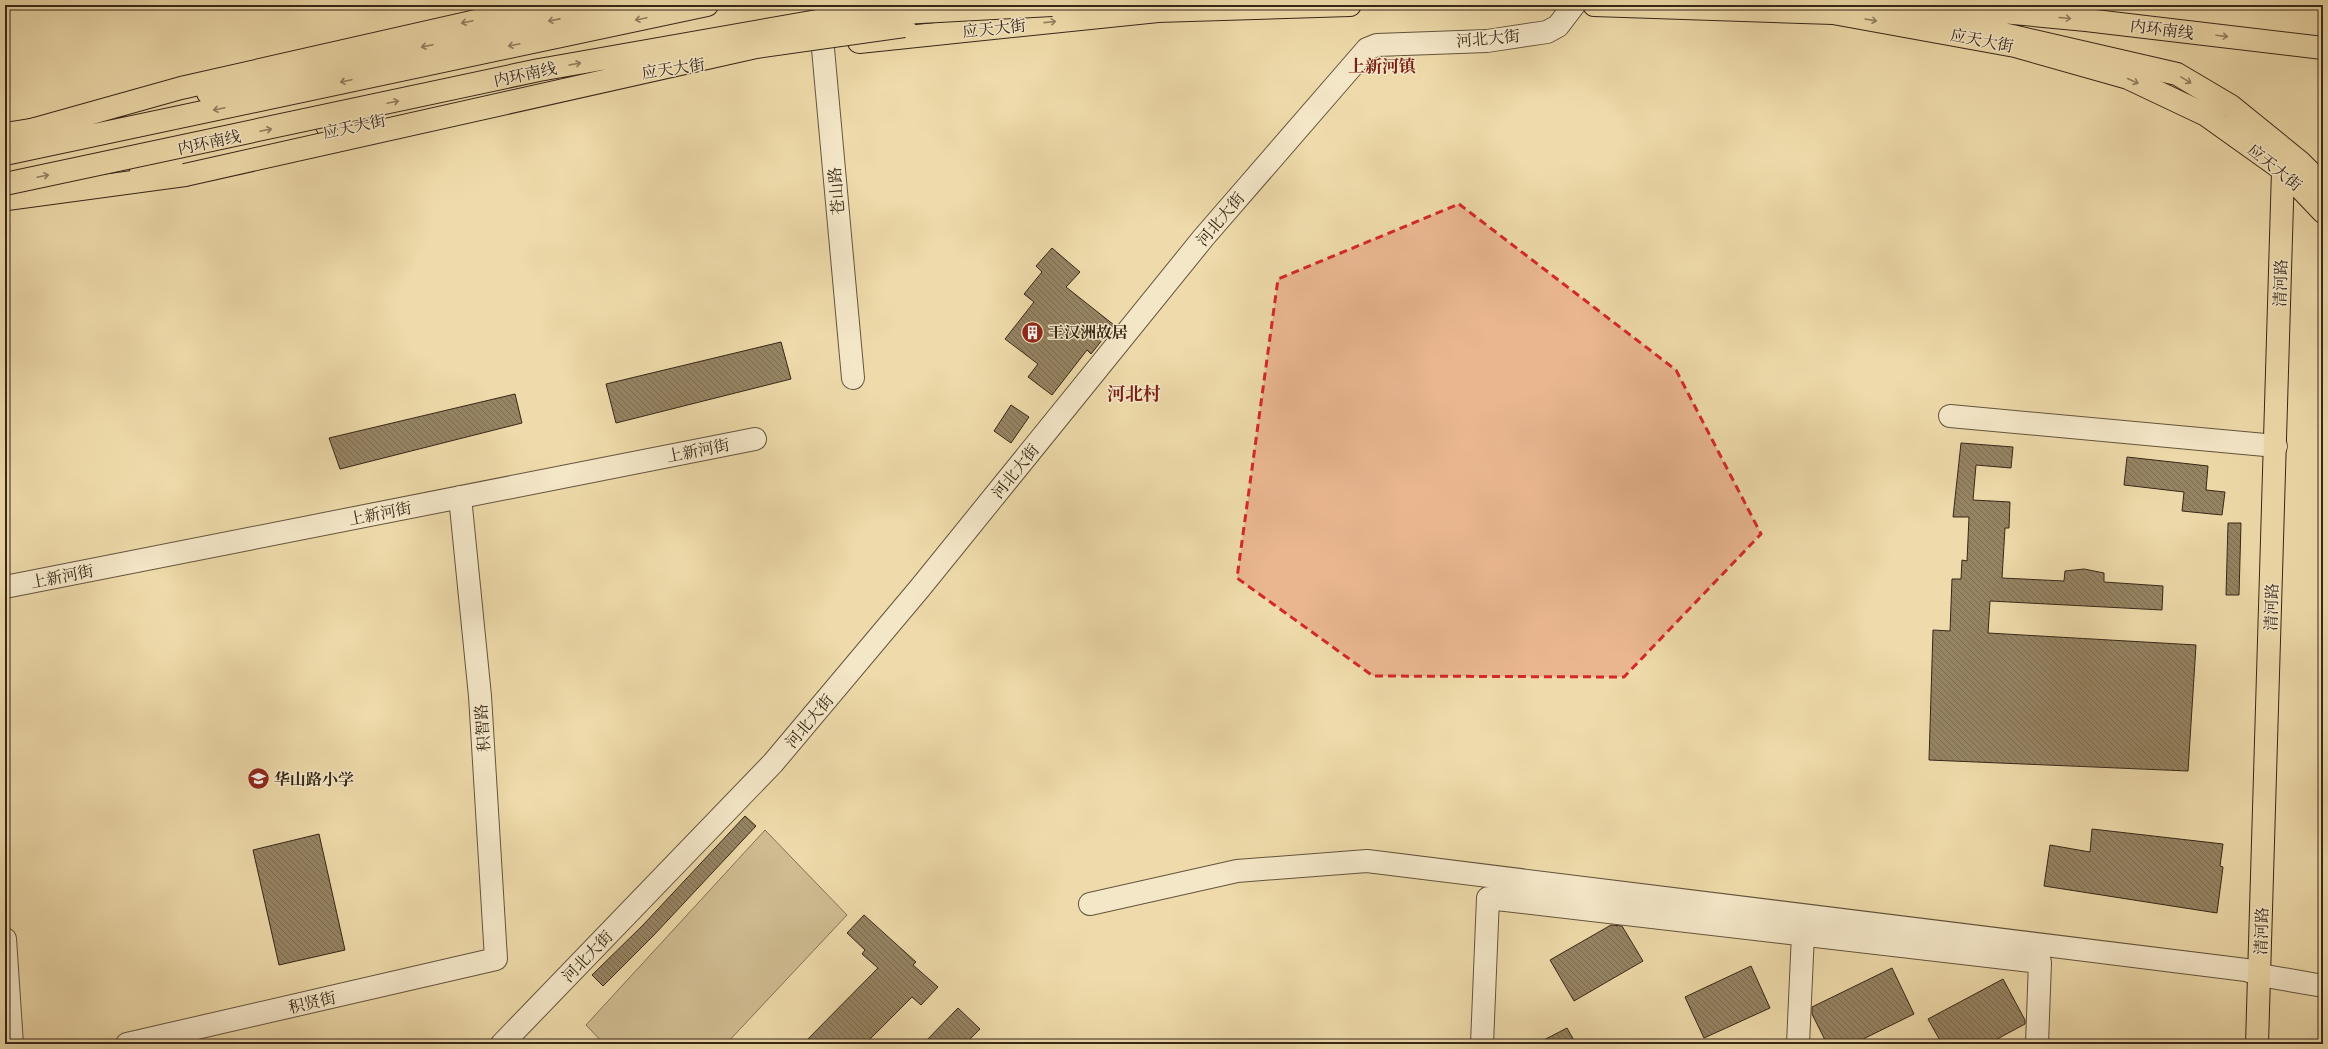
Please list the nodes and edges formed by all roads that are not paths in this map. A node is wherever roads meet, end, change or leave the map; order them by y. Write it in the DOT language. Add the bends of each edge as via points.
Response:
graph roads {
  1 [pos="546,5"];
  2 [pos="634,5"];
  3 [pos="707,5"];
  4 [pos="819,5"];
  5 [pos="838,5"];
  6 [pos="1350,5"];
  7 [pos="1574,5"];
  8 [pos="1594,5"];
  9 [pos="1877,5"];
  10 [pos="1928,5"];
  11 [pos="1043,6"];
  12 [pos="833,46"];
  13 [pos="2323,48"];
  14 [pos="14,133"];
  15 [pos="5,154"];
  16 [pos="2291,166"];
  17 [pos="2323,184"];
  18 [pos="6,194"];
  19 [pos="2323,212"];
  20 [pos="853,378"];
  21 [pos="1950,416"];
  22 [pos="755,438"];
  23 [pos="2276,446"];
  24 [pos="460,497"];
  25 [pos="5,587"];
  26 [pos="1090,904"];
  27 [pos="1803,934"];
  28 [pos="5,939"];
  29 [pos="496,959"];
  30 [pos="2260,975"];
  31 [pos="2323,986"];
  32 [pos="12,1044"];
  33 [pos="127,1044"];
  34 [pos="502,1044"];
  35 [pos="1482,1044"];
  36 [pos="1798,1044"];
  37 [pos="2037,1044"];
  38 [pos="2257,1044"];
  1 -- 14 [label="main road, one-way" via="181,88"];
  2 -- 14 [label="main road, one-way"];
  3 -- 15 [label="main road, 内环南线, one-way"];
  4 -- 12 [label="street, 苍山路"];
  5 -- 12 [label="street, 苍山路"];
  12 -- 6 [label="main road, 应天大街, one-way" via="1158,11"];
  7 -- 34 [label="street, 河北大街" via="1558,26 1547,32 1487,41 1377,44 1367,49 1204,237 920,588 773,763"];
  8 -- 16 [label="main road, 应天大街, one-way" via="1833,14 2015,46 2128,78 2206,115"];
  9 -- 16 [label="main road, one-way" via="2177,74 2231,106"];
  10 -- 13 [label="main road, 内环南线, one-way" via="2086,20"];
  11 -- 18 [label="main road, bridge" via="756,47 185,175"];
  18 -- 11 [label="main road, 内环南线, one-way, bridge" via="539,70 846,16"];
  12 -- 18 [label="main road, 应天大街" via="544,86"];
  12 -- 20 [label="street, 苍山路"];
  16 -- 17 [label="main road"];
  16 -- 19 [label="main road, 应天大街"];
  16 -- 23 [label="main road, 清河路"];
  21 -- 23 [label="street"];
  22 -- 24 [label="street, 上新河街"];
  23 -- 30 [label="main road, 清河路"];
  24 -- 25 [label="street, 上新河街"];
  24 -- 29 [label="street, 积智路" via="480,696"];
  26 -- 30 [label="street" via="1237,871 1367,861 2246,970"];
  27 -- 35 [label="street" via="1488,898"];
  27 -- 36 [label="street"];
  27 -- 37 [label="street" via="2040,962"];
  28 -- 32 [label="street"];
  29 -- 33 [label="street, 积贤街"];
  30 -- 31 [label="street"];
  30 -- 38 [label="main road, 清河路"];
}
